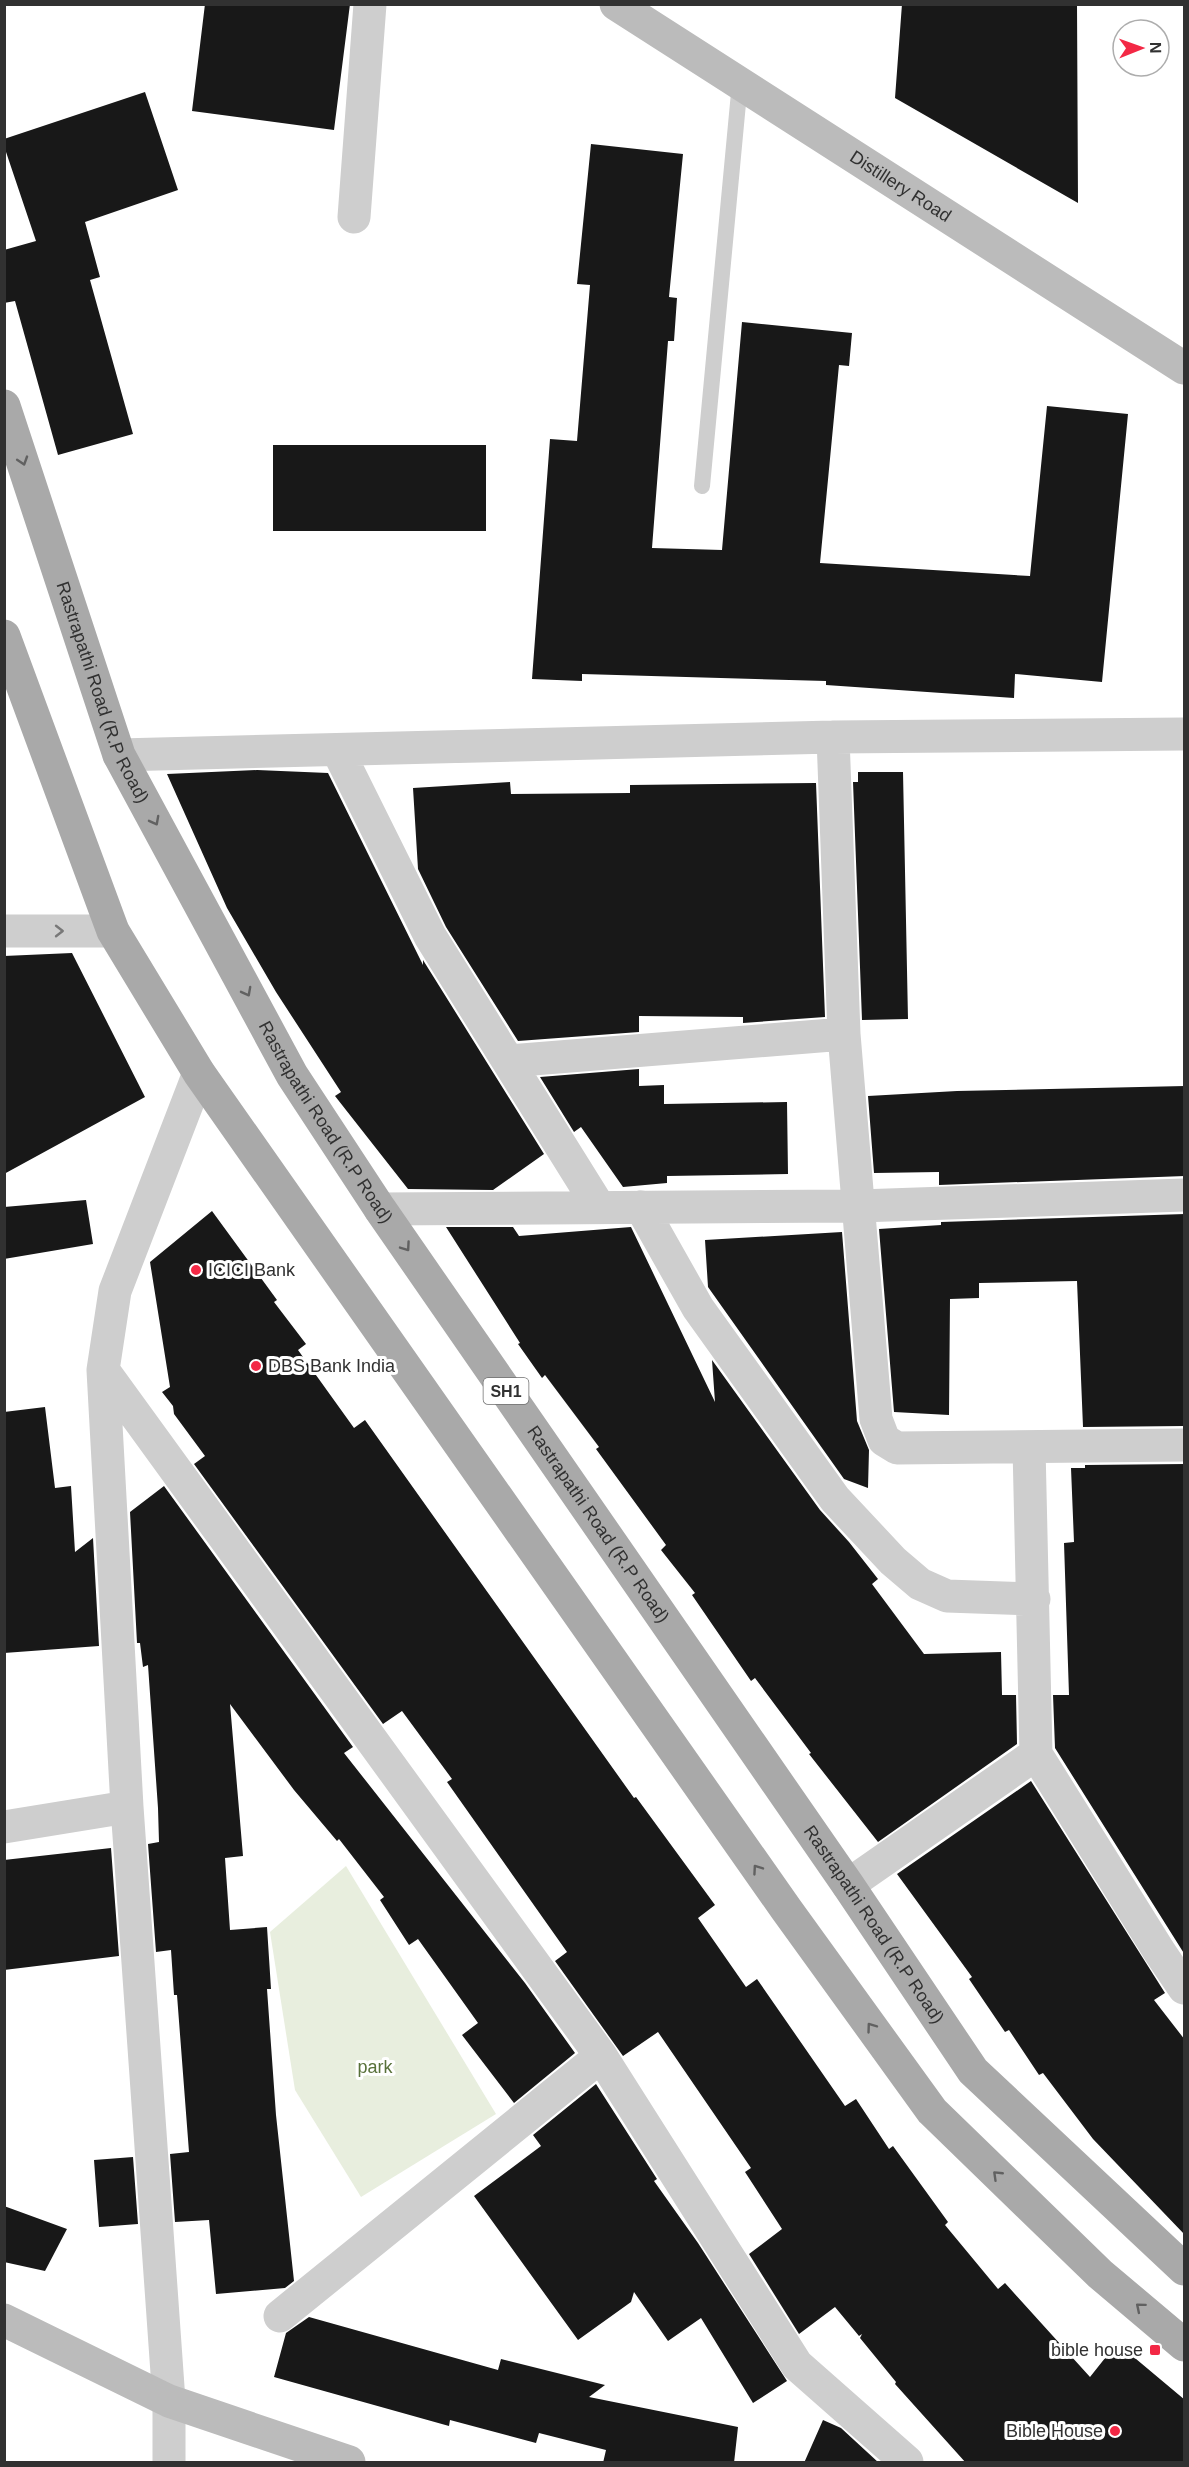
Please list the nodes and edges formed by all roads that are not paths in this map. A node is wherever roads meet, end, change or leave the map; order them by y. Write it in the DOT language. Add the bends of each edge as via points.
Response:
graph roads {
  1 [pos="370,4"];
  2 [pos="616,4"];
  3 [pos="740,82"];
  4 [pos="354,217"];
  5 [pos="1185,368"];
  6 [pos="4,406"];
  7 [pos="702,486"];
  8 [pos="4,636"];
  9 [pos="1185,734"];
  10 [pos="832,737"];
  11 [pos="338,751"];
  12 [pos="119,755"];
  13 [pos="4,931"];
  14 [pos="113,931"];
  15 [pos="844,1034"];
  16 [pos="508,1061"];
  17 [pos="199,1073"];
  18 [pos="1185,1195"];
  19 [pos="859,1206"];
  20 [pos="599,1207"];
  21 [pos="641,1207"];
  22 [pos="380,1209"];
  23 [pos="103,1370"];
  24 [pos="1185,1445"];
  25 [pos="1029,1447"];
  26 [pos="1034,1599"];
  27 [pos="1036,1754"];
  28 [pos="127,1807"];
  29 [pos="4,1827"];
  30 [pos="848,1885"];
  31 [pos="1185,1988"];
  32 [pos="601,2056"];
  33 [pos="1185,2269"];
  34 [pos="280,2316"];
  35 [pos="4,2320"];
  36 [pos="1185,2345"];
  37 [pos="169,2401"];
  38 [pos="169,2463"];
  39 [pos="349,2463"];
  40 [pos="907,2463"];
  1 -- 4 [label="street"];
  2 -- 3 [label="street, Distillery Road"];
  3 -- 5 [label="street, Distillery Road"];
  3 -- 7 [label="lane"];
  6 -- 12 [label="main road, Rastrapathi Road (R.P Road) / SH1, one-way"];
  8 -- 14 [label="main road"];
  9 -- 10 [label="street"];
  10 -- 11 [label="street"];
  10 -- 15 [label="street"];
  11 -- 12 [label="street"];
  11 -- 16 [label="street" via="430,936"];
  12 -- 22 [label="main road, Rastrapathi Road (R.P Road) / SH1, one-way" via="292,1075"];
  13 -- 14 [label="street, one-way"];
  14 -- 17 [label="main road"];
  15 -- 16 [label="street"];
  15 -- 19 [label="street"];
  16 -- 20 [label="street"];
  17 -- 23 [label="street" via="115,1291"];
  36 -- 17 [label="main road, one-way" via="1100,2274 932,2111 779,1900"];
  18 -- 19 [label="street"];
  19 -- 21 [label="street"];
  19 -- 25 [label="street" via="876,1419 884,1440 897,1448"];
  20 -- 21 [label="street"];
  20 -- 22 [label="street"];
  21 -- 26 [label="street" via="698,1308 835,1499 893,1561 920,1584 947,1596"];
  22 -- 30 [label="main road, Rastrapathi Road (R.P Road) / SH1, one-way"];
  23 -- 28 [label="street"];
  23 -- 32 [label="street"];
  24 -- 25 [label="street"];
  25 -- 26 [label="street"];
  26 -- 27 [label="street"];
  27 -- 30 [label="street"];
  27 -- 31 [label="street"];
  28 -- 29 [label="street"];
  28 -- 37 [label="street"];
  30 -- 33 [label="main road, Rastrapathi Road (R.P Road) / SH1" via="973,2071"];
  32 -- 34 [label="street"];
  32 -- 40 [label="street" via="797,2365"];
  35 -- 37 [label="street"];
  37 -- 38 [label="street"];
  37 -- 39 [label="street"];
}
